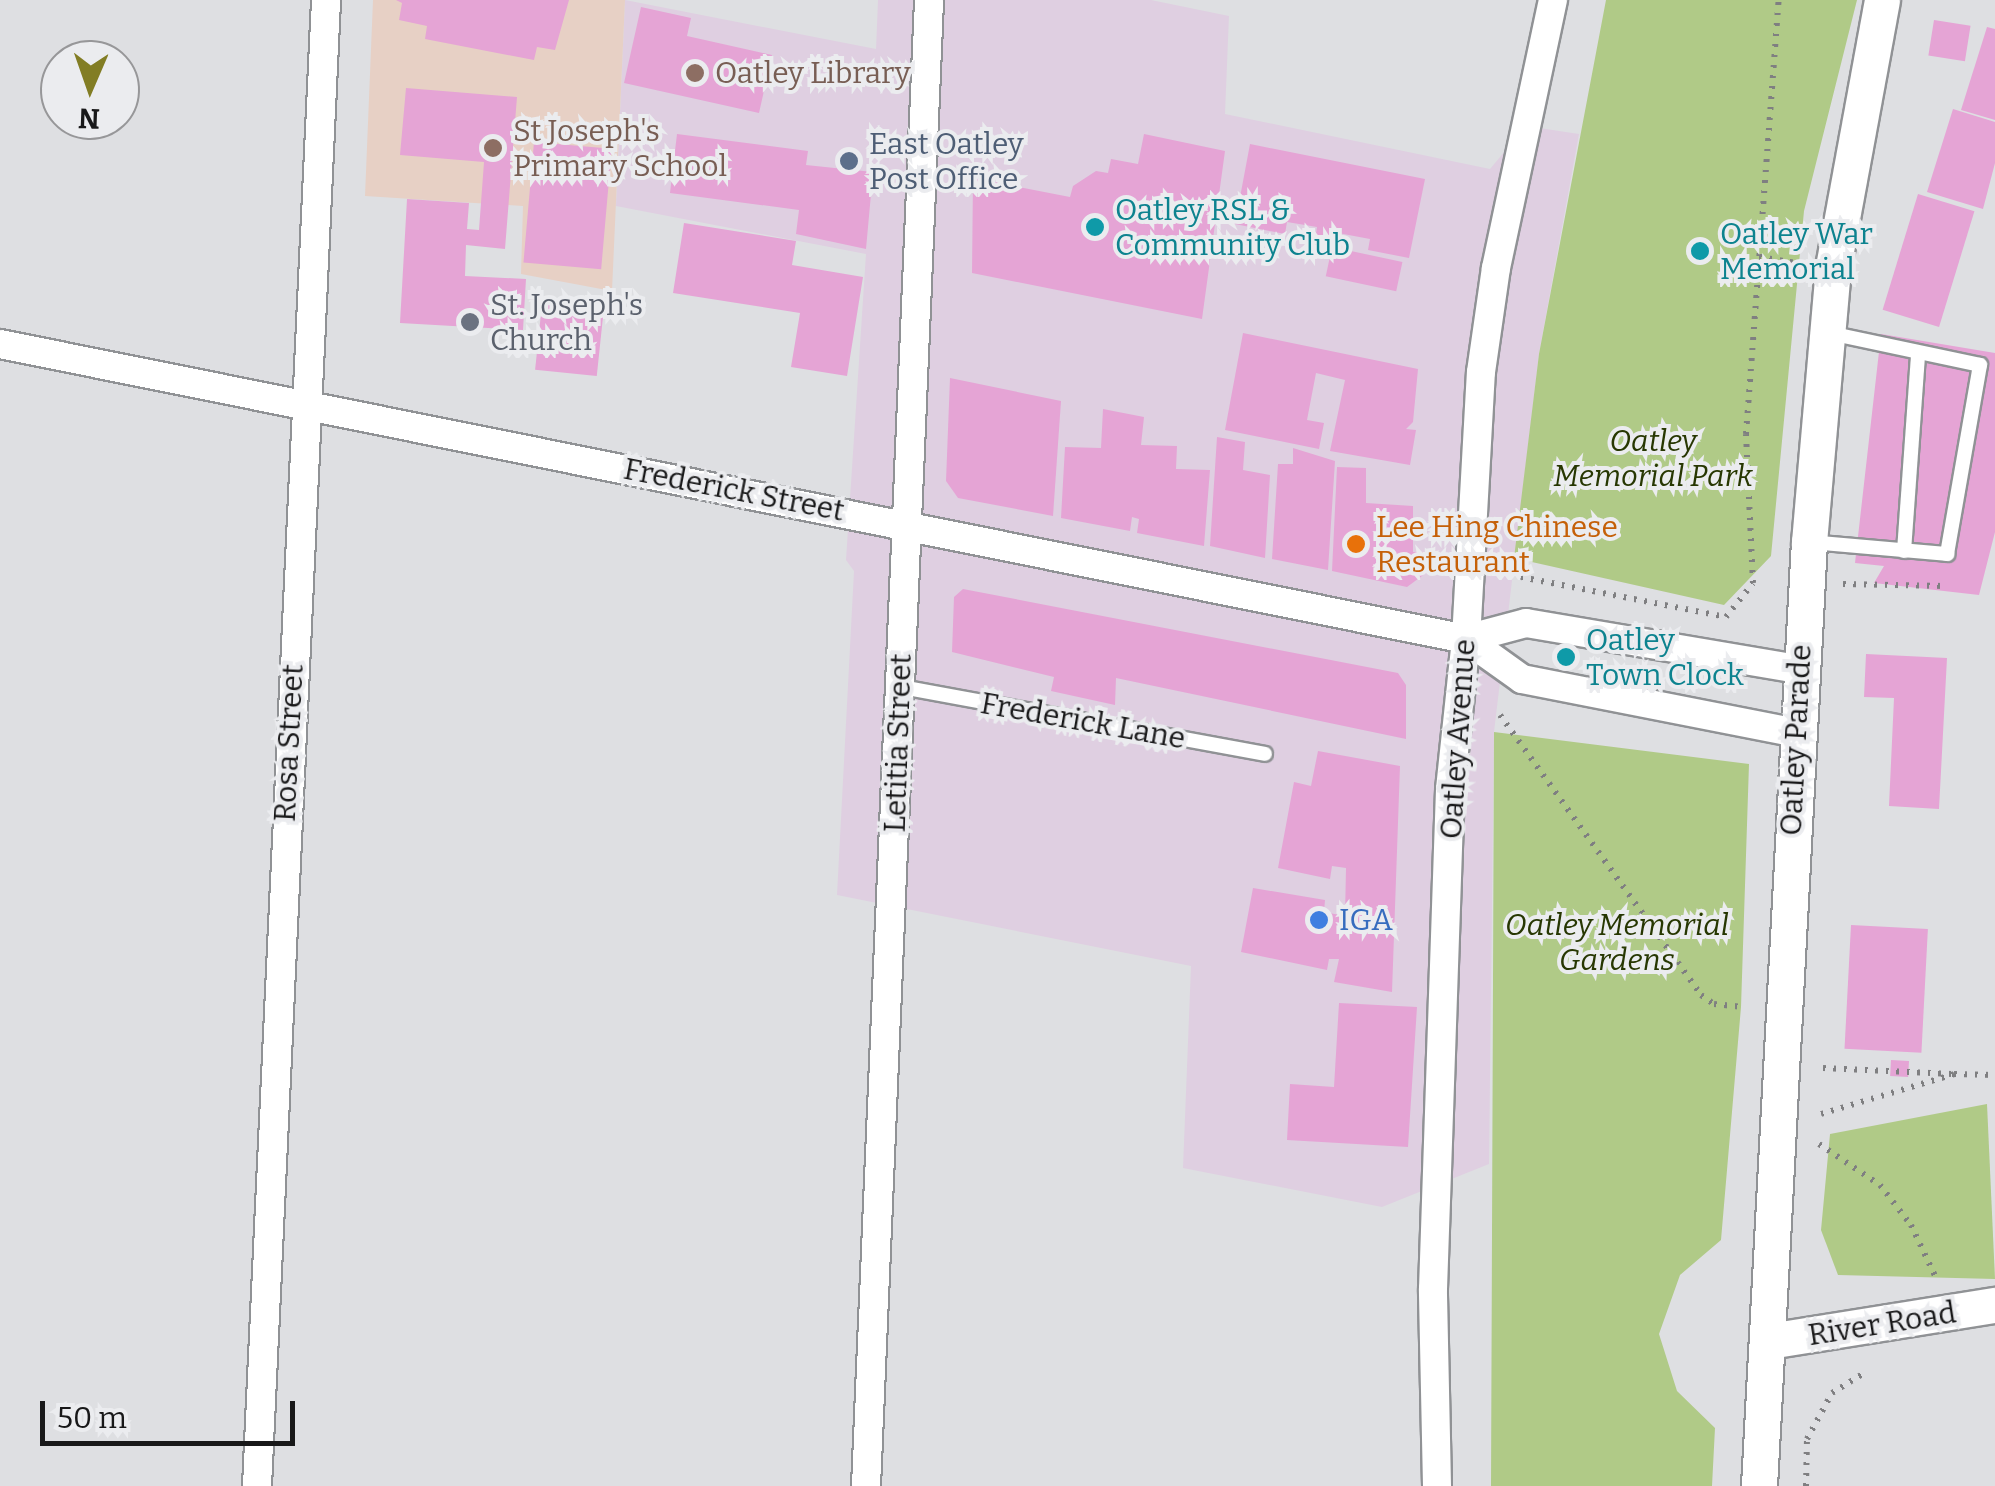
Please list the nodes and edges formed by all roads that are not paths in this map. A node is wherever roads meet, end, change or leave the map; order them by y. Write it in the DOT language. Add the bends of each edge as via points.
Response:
graph roads {
  1 [pos="326,0"];
  2 [pos="928,0"];
  3 [pos="1553,0"];
  4 [pos="1882,0"];
  5 [pos="1827,332"];
  6 [pos="0,344"];
  7 [pos="1918,355"];
  8 [pos="304,405"];
  9 [pos="906,524"];
  10 [pos="1809,542"];
  11 [pos="1904,551"];
  12 [pos="1466,639"];
  13 [pos="1799,669"];
  14 [pos="901,687"];
  15 [pos="1796,733"];
  16 [pos="1265,754"];
  17 [pos="1995,1305"];
  18 [pos="1769,1341"];
  19 [pos="257,1486"];
  20 [pos="866,1486"];
  21 [pos="1437,1486"];
  22 [pos="1759,1486"];
  1 -- 8 [label="street, Rosa Street"];
  2 -- 9 [label="street, Letitia Street"];
  3 -- 12 [label="street, Oatley Avenue" via="1488,316"];
  4 -- 5 [label="street, Oatley Parade" via="1854,133"];
  5 -- 7 [label="lane"];
  5 -- 10 [label="street, Oatley Parade"];
  6 -- 8 [label="street, Frederick Street"];
  7 -- 11 [label="lane"];
  7 -- 11 [label="lane" via="1980,366 1947,554"];
  8 -- 9 [label="street, Frederick Street"];
  8 -- 19 [label="street, Rosa Street"];
  9 -- 12 [label="street, Frederick Street"];
  9 -- 14 [label="street, Letitia Street"];
  10 -- 11 [label="lane"];
  10 -- 13 [label="street, Oatley Parade"];
  12 -- 13 [label="street, Frederick Street" via="1526,623"];
  12 -- 15 [label="street, Frederick Street" via="1522,679"];
  12 -- 21 [label="street, Oatley Avenue" via="1450,789 1434,1289"];
  13 -- 15 [label="street, Oatley Parade"];
  14 -- 16 [label="lane, Frederick Lane"];
  14 -- 20 [label="street, Letitia Street"];
  15 -- 18 [label="street, Oatley Parade"];
  17 -- 18 [label="street, River Road"];
  18 -- 22 [label="street, Oatley Parade"];
}
